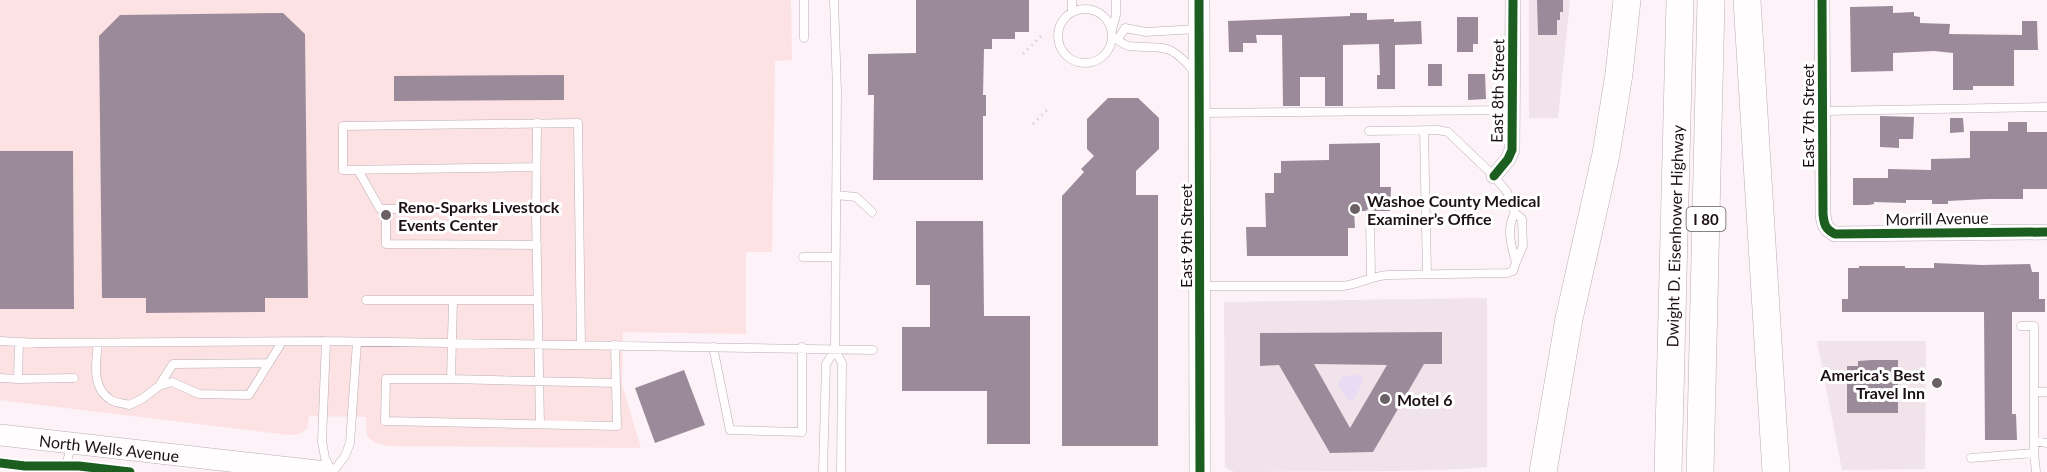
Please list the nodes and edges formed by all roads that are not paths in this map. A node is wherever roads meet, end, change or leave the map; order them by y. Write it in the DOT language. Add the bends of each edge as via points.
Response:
graph roads {
  1 [pos="804,0"];
  2 [pos="834,0"];
  3 [pos="1072,0"];
  4 [pos="1116,0"];
  5 [pos="1199,0"];
  6 [pos="1513,0"];
  7 [pos="1627,0"];
  8 [pos="1680,0"];
  9 [pos="1711,0"];
  10 [pos="1747,0"];
  11 [pos="1822,0"];
  12 [pos="1072,12"];
  13 [pos="1199,28"];
  14 [pos="1114,36"];
  15 [pos="804,38"];
  16 [pos="1199,76"];
  17 [pos="2047,107"];
  18 [pos="1513,110"];
  19 [pos="1822,111"];
  20 [pos="1199,113"];
  21 [pos="537,123"];
  22 [pos="1424,130"];
  23 [pos="1369,131"];
  24 [pos="536,167"];
  25 [pos="358,170"];
  26 [pos="1494,176"];
  27 [pos="836,195"];
  28 [pos="536,208"];
  29 [pos="386,209"];
  30 [pos="872,212"];
  31 [pos="1370,214"];
  32 [pos="1828,231"];
  33 [pos="2047,232"];
  34 [pos="537,245"];
  35 [pos="803,257"];
  36 [pos="835,257"];
  37 [pos="1427,274"];
  38 [pos="1371,278"];
  39 [pos="1200,286"];
  40 [pos="366,300"];
  41 [pos="453,300"];
  42 [pos="537,300"];
  43 [pos="2020,326"];
  44 [pos="0,341"];
  45 [pos="326,341"];
  46 [pos="19,342"];
  47 [pos="282,342"];
  48 [pos="357,342"];
  49 [pos="98,343"];
  50 [pos="452,344"];
  51 [pos="538,345"];
  52 [pos="580,345"];
  53 [pos="615,345"];
  54 [pos="713,347"];
  55 [pos="802,347"];
  56 [pos="835,350"];
  57 [pos="873,350"];
  58 [pos="269,363"];
  59 [pos="0,378"];
  60 [pos="74,378"];
  61 [pos="18,379"];
  62 [pos="451,379"];
  63 [pos="539,381"];
  64 [pos="616,383"];
  65 [pos="159,386"];
  66 [pos="2034,392"];
  67 [pos="2047,392"];
  68 [pos="540,424"];
  69 [pos="0,435"];
  70 [pos="2034,441"];
  71 [pos="2047,442"];
  72 [pos="71,443"];
  73 [pos="2034,453"];
  74 [pos="1971,458"];
  75 [pos="65,472"];
  76 [pos="326,472"];
  77 [pos="332,472"];
  78 [pos="823,472"];
  79 [pos="841,472"];
  80 [pos="1200,472"];
  81 [pos="1543,472"];
  82 [pos="1668,472"];
  83 [pos="1700,472"];
  84 [pos="1776,472"];
  85 [pos="2036,472"];
  1 -- 15 [label="lane"];
  2 -- 27 [label="lane"];
  3 -- 12 [label="lane"];
  4 -- 14 [label="lane"];
  5 -- 13 [label="street, East 9th Street"];
  6 -- 18 [label="street, East 8th Street"];
  7 -- 81 [label="highway" via="1606,154 1569,319"];
  8 -- 82 [label="highway, Dwight D. Eisenhower Highway / I 80"];
  9 -- 83 [label="highway, Dwight D. Eisenhower Highway / I 80"];
  10 -- 84 [label="highway"];
  11 -- 19 [label="street, East 7th Street"];
  12 -- 14 [label="lane" via="1097,11"];
  12 -- 14 [label="lane" via="1058,35 1059,44 1070,58 1088,63 1097,60 1110,47"];
  13 -- 14 [label="lane" via="1146,32 1125,28"];
  13 -- 16 [label="street, East 9th Street"];
  14 -- 16 [label="lane" via="1126,46 1168,48"];
  16 -- 20 [label="street, East 9th Street"];
  17 -- 19 [label="lane"];
  18 -- 20 [label="lane"];
  18 -- 26 [label="street, East 8th Street" via="1512,150"];
  19 -- 32 [label="street, East 7th Street" via="1823,214"];
  20 -- 39 [label="street, East 9th Street"];
  21 -- 24 [label="lane"];
  21 -- 25 [label="lane" via="343,126 343,170"];
  21 -- 52 [label="lane" via="578,123"];
  22 -- 23 [label="lane"];
  22 -- 26 [label="lane" via="1448,132"];
  22 -- 37 [label="lane"];
  24 -- 25 [label="lane"];
  24 -- 28 [label="lane"];
  25 -- 29 [label="lane" via="380,209"];
  26 -- 37 [label="lane" via="1507,192 1515,213 1510,220 1516,262 1513,272"];
  27 -- 30 [label="lane" via="856,197"];
  27 -- 36 [label="lane"];
  28 -- 29 [label="lane"];
  28 -- 34 [label="lane"];
  29 -- 34 [label="lane" via="386,244"];
  31 -- 38 [label="lane"];
  32 -- 33 [label="street, Morrill Avenue"];
  34 -- 42 [label="lane"];
  35 -- 36 [label="lane"];
  36 -- 56 [label="lane"];
  37 -- 38 [label="lane"];
  38 -- 39 [label="lane" via="1343,286"];
  39 -- 80 [label="street, East 9th Street"];
  40 -- 41 [label="lane"];
  41 -- 42 [label="lane"];
  41 -- 50 [label="lane"];
  42 -- 51 [label="lane"];
  43 -- 66 [label="lane" via="2034,326"];
  44 -- 46 [label="lane"];
  45 -- 47 [label="lane"];
  45 -- 48 [label="lane"];
  45 -- 77 [label="lane" via="322,441"];
  46 -- 49 [label="lane"];
  46 -- 61 [label="lane"];
  47 -- 49 [label="lane"];
  47 -- 58 [label="lane"];
  48 -- 50 [label="lane"];
  48 -- 77 [label="lane" via="350,443"];
  49 -- 65 [label="lane" via="98,386 111,400 129,405"];
  50 -- 51 [label="lane"];
  50 -- 62 [label="lane"];
  51 -- 52 [label="lane"];
  51 -- 63 [label="lane"];
  52 -- 53 [label="lane"];
  53 -- 54 [label="lane"];
  53 -- 64 [label="lane"];
  54 -- 55 [label="lane"];
  54 -- 55 [label="lane" via="730,430 802,432"];
  55 -- 56 [label="lane"];
  56 -- 57 [label="lane"];
  56 -- 78 [label="lane" via="826,364"];
  56 -- 79 [label="lane" via="842,363"];
  58 -- 65 [label="lane" via="172,364"];
  58 -- 65 [label="lane" via="249,395 199,394 172,382"];
  59 -- 61 [label="lane"];
  60 -- 61 [label="lane"];
  62 -- 63 [label="lane"];
  62 -- 68 [label="lane" via="386,379 384,421"];
  63 -- 64 [label="lane"];
  63 -- 68 [label="lane"];
  64 -- 68 [label="lane" via="616,426"];
  66 -- 67 [label="lane"];
  66 -- 70 [label="lane"];
  69 -- 72 [label="street, North Wells Avenue"];
  70 -- 71 [label="lane"];
  70 -- 73 [label="lane"];
  72 -- 75 [label="lane"];
  72 -- 76 [label="street, North Wells Avenue"];
  73 -- 74 [label="lane"];
  73 -- 85 [label="lane"];
}
